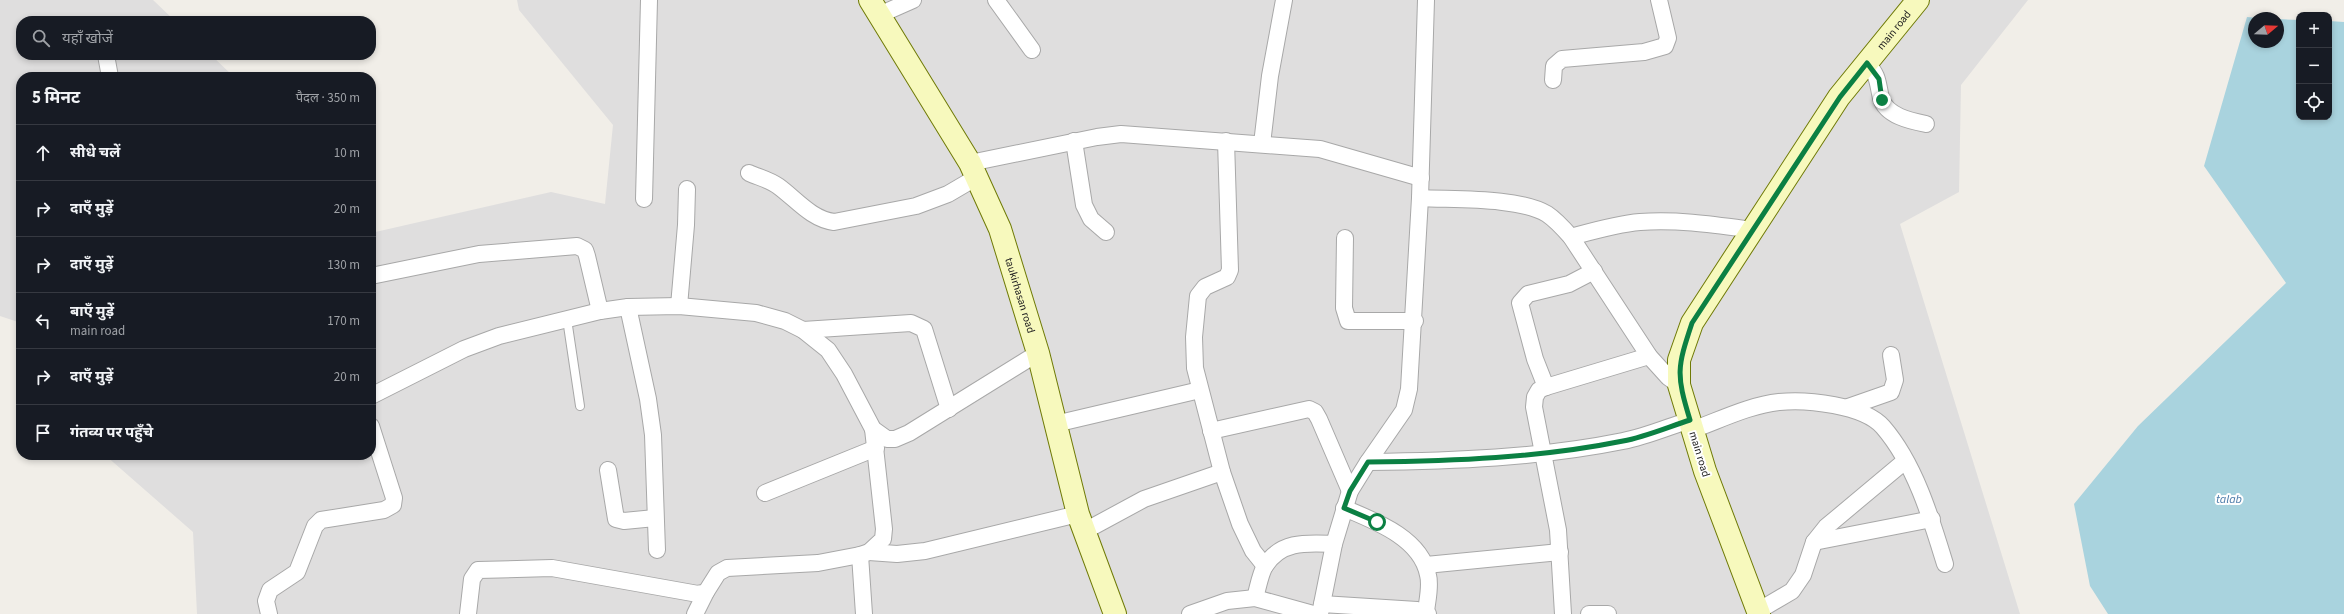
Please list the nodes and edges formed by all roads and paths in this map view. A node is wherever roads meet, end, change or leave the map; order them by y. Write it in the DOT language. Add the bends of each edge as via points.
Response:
graph roads {
  1 [pos="649,0"];
  2 [pos="913,0"];
  3 [pos="996,0"];
  4 [pos="1284,0"];
  5 [pos="1426,0"];
  6 [pos="1659,0"];
  7 [pos="1918,0"];
  8 [pos="875,7"];
  9 [pos="1032,50"];
  10 [pos="107,60"];
  11 [pos="1867,63"];
  12 [pos="109,72"];
  13 [pos="1553,80"];
  14 [pos="1926,124"];
  15 [pos="1074,141"];
  16 [pos="1226,141"];
  17 [pos="1262,144"];
  18 [pos="973,170"];
  19 [pos="749,173"];
  20 [pos="1421,178"];
  21 [pos="687,188"];
  22 [pos="1420,198"];
  23 [pos="644,199"];
  24 [pos="1753,230"];
  25 [pos="1106,232"];
  26 [pos="1571,237"];
  27 [pos="1345,238"];
  28 [pos="1594,271"];
  29 [pos="376,275"];
  30 [pos="679,306"];
  31 [pos="628,307"];
  32 [pos="600,311"];
  33 [pos="567,319"];
  34 [pos="1415,321"];
  35 [pos="803,330"];
  36 [pos="1038,354"];
  37 [pos="1649,356"];
  38 [pos="1891,356"];
  39 [pos="1679,385"];
  40 [pos="1546,387"];
  41 [pos="1200,390"];
  42 [pos="376,393"];
  43 [pos="580,406"];
  44 [pos="1848,407"];
  45 [pos="949,409"];
  46 [pos="1055,424"];
  47 [pos="1691,425"];
  48 [pos="873,429"];
  49 [pos="1211,431"];
  50 [pos="376,442"];
  51 [pos="876,448"];
  52 [pos="1542,453"];
  53 [pos="1905,461"];
  54 [pos="1368,462"];
  55 [pos="608,470"];
  56 [pos="1222,472"];
  57 [pos="1350,491"];
  58 [pos="765,493"];
  59 [pos="1344,508"];
  60 [pos="655,518"];
  61 [pos="1932,519"];
  62 [pos="1080,523"];
  63 [pos="1814,542"];
  64 [pos="1334,544"];
  65 [pos="657,550"];
  66 [pos="1560,552"];
  67 [pos="865,553"];
  68 [pos="1945,564"];
  69 [pos="1426,565"];
  70 [pos="1265,566"];
  71 [pos="706,592"];
  72 [pos="1255,598"];
  73 [pos="1318,611"];
  74 [pos="1427,613"];
  75 [pos="1758,613"];
  76 [pos="269,614"];
  77 [pos="468,614"];
  78 [pos="695,614"];
  79 [pos="864,614"];
  80 [pos="1115,614"];
  81 [pos="1190,614"];
  82 [pos="1563,614"];
  83 [pos="1589,614"];
  84 [pos="1608,614"];
  1 -- 23 [label="street"];
  2 -- 8 [label="street"];
  3 -- 9 [label="street"];
  4 -- 17 [label="street" via="1270,76"];
  5 -- 20 [label="street"];
  6 -- 13 [label="street" via="1668,38 1665,46 1644,52 1562,59 1554,66"];
  7 -- 11 [label="main road, main road"];
  8 -- 18 [label="main road, taukirhasan road"];
  10 -- 12 [label="street"];
  11 -- 14 [label="street" via="1879,79 1882,100 1891,111 1908,120"];
  11 -- 24 [label="main road, main road" via="1840,97"];
  15 -- 16 [label="street" via="1121,134"];
  15 -- 18 [label="street"];
  15 -- 25 [label="street" via="1084,205 1091,219"];
  16 -- 17 [label="street"];
  16 -- 41 [label="street" via="1230,270 1227,277 1205,287 1198,296 1194,337 1195,368"];
  17 -- 20 [label="street" via="1320,149"];
  18 -- 19 [label="street" via="948,194 916,206 834,222 814,215 776,185"];
  18 -- 36 [label="main road, taukirhasan road" via="1000,229"];
  20 -- 22 [label="street"];
  21 -- 30 [label="street"];
  22 -- 26 [label="street" via="1507,202 1532,207 1547,214"];
  22 -- 34 [label="street"];
  24 -- 26 [label="street" via="1720,225 1639,222"];
  24 -- 39 [label="main road, main road" via="1692,323 1679,360"];
  26 -- 28 [label="street"];
  27 -- 34 [label="street" via="1344,308 1348,320"];
  28 -- 37 [label="street"];
  28 -- 40 [label="street" via="1569,284 1528,294 1520,303"];
  29 -- 32 [label="street" via="479,254 577,246 585,250"];
  30 -- 31 [label="street"];
  30 -- 35 [label="street" via="756,313 785,321"];
  31 -- 32 [label="street"];
  31 -- 60 [label="street" via="653,435"];
  32 -- 33 [label="street"];
  33 -- 42 [label="street" via="500,336 464,349"];
  33 -- 43 [label="lane"];
  34 -- 54 [label="street" via="1409,390 1404,410"];
  35 -- 45 [label="street" via="912,323 924,329"];
  35 -- 48 [label="street" via="828,350 844,374"];
  36 -- 45 [label="street"];
  36 -- 46 [label="main road, taukirhasan road"];
  37 -- 39 [label="street"];
  37 -- 40 [label="street"];
  38 -- 44 [label="street" via="1895,380 1891,392"];
  39 -- 47 [label="main road, main road"];
  40 -- 52 [label="street" via="1539,390 1534,407"];
  41 -- 46 [label="street"];
  41 -- 49 [label="street"];
  44 -- 47 [label="street" via="1799,401 1779,402"];
  44 -- 53 [label="street" via="1873,418 1883,426"];
  45 -- 48 [label="street" via="895,439 887,439"];
  46 -- 62 [label="main road, taukirhasan road"];
  47 -- 52 [label="street" via="1624,441"];
  47 -- 75 [label="main road, main road" via="1705,471"];
  48 -- 51 [label="street"];
  49 -- 56 [label="street"];
  49 -- 57 [label="street" via="1309,409 1315,412 1319,419"];
  50 -- 76 [label="street" via="394,498 393,505 384,510 321,520 315,526 297,572 270,590 266,600"];
  51 -- 58 [label="street"];
  51 -- 67 [label="street" via="883,539"];
  52 -- 54 [label="street" via="1460,461"];
  52 -- 66 [label="street"];
  53 -- 61 [label="street" via="1917,482"];
  53 -- 63 [label="street" via="1826,527"];
  54 -- 57 [label="street"];
  55 -- 60 [label="street" via="616,519 624,521"];
  56 -- 62 [label="street"];
  56 -- 70 [label="street" via="1240,524 1253,551"];
  57 -- 59 [label="street"];
  59 -- 64 [label="street"];
  59 -- 69 [label="street" via="1377,522 1416,548"];
  60 -- 65 [label="street"];
  61 -- 63 [label="street"];
  61 -- 68 [label="street"];
  62 -- 67 [label="street" via="925,551 897,554"];
  62 -- 80 [label="main road, taukirhasan road"];
  63 -- 75 [label="street" via="1803,575 1792,591"];
  64 -- 70 [label="street" via="1304,542 1287,546 1279,550"];
  64 -- 73 [label="street"];
  66 -- 69 [label="street"];
  66 -- 82 [label="street"];
  67 -- 71 [label="street" via="818,563 727,568 718,573"];
  67 -- 79 [label="street"];
  69 -- 74 [label="street" via="1429,577"];
  70 -- 72 [label="street"];
  71 -- 77 [label="street" via="698,594 552,568 478,570 472,579"];
  71 -- 78 [label="street"];
  72 -- 73 [label="street"];
  72 -- 81 [label="street" via="1227,601"];
  73 -- 74 [label="street" via="1417,610"];
  83 -- 84 [label="street"];
}
